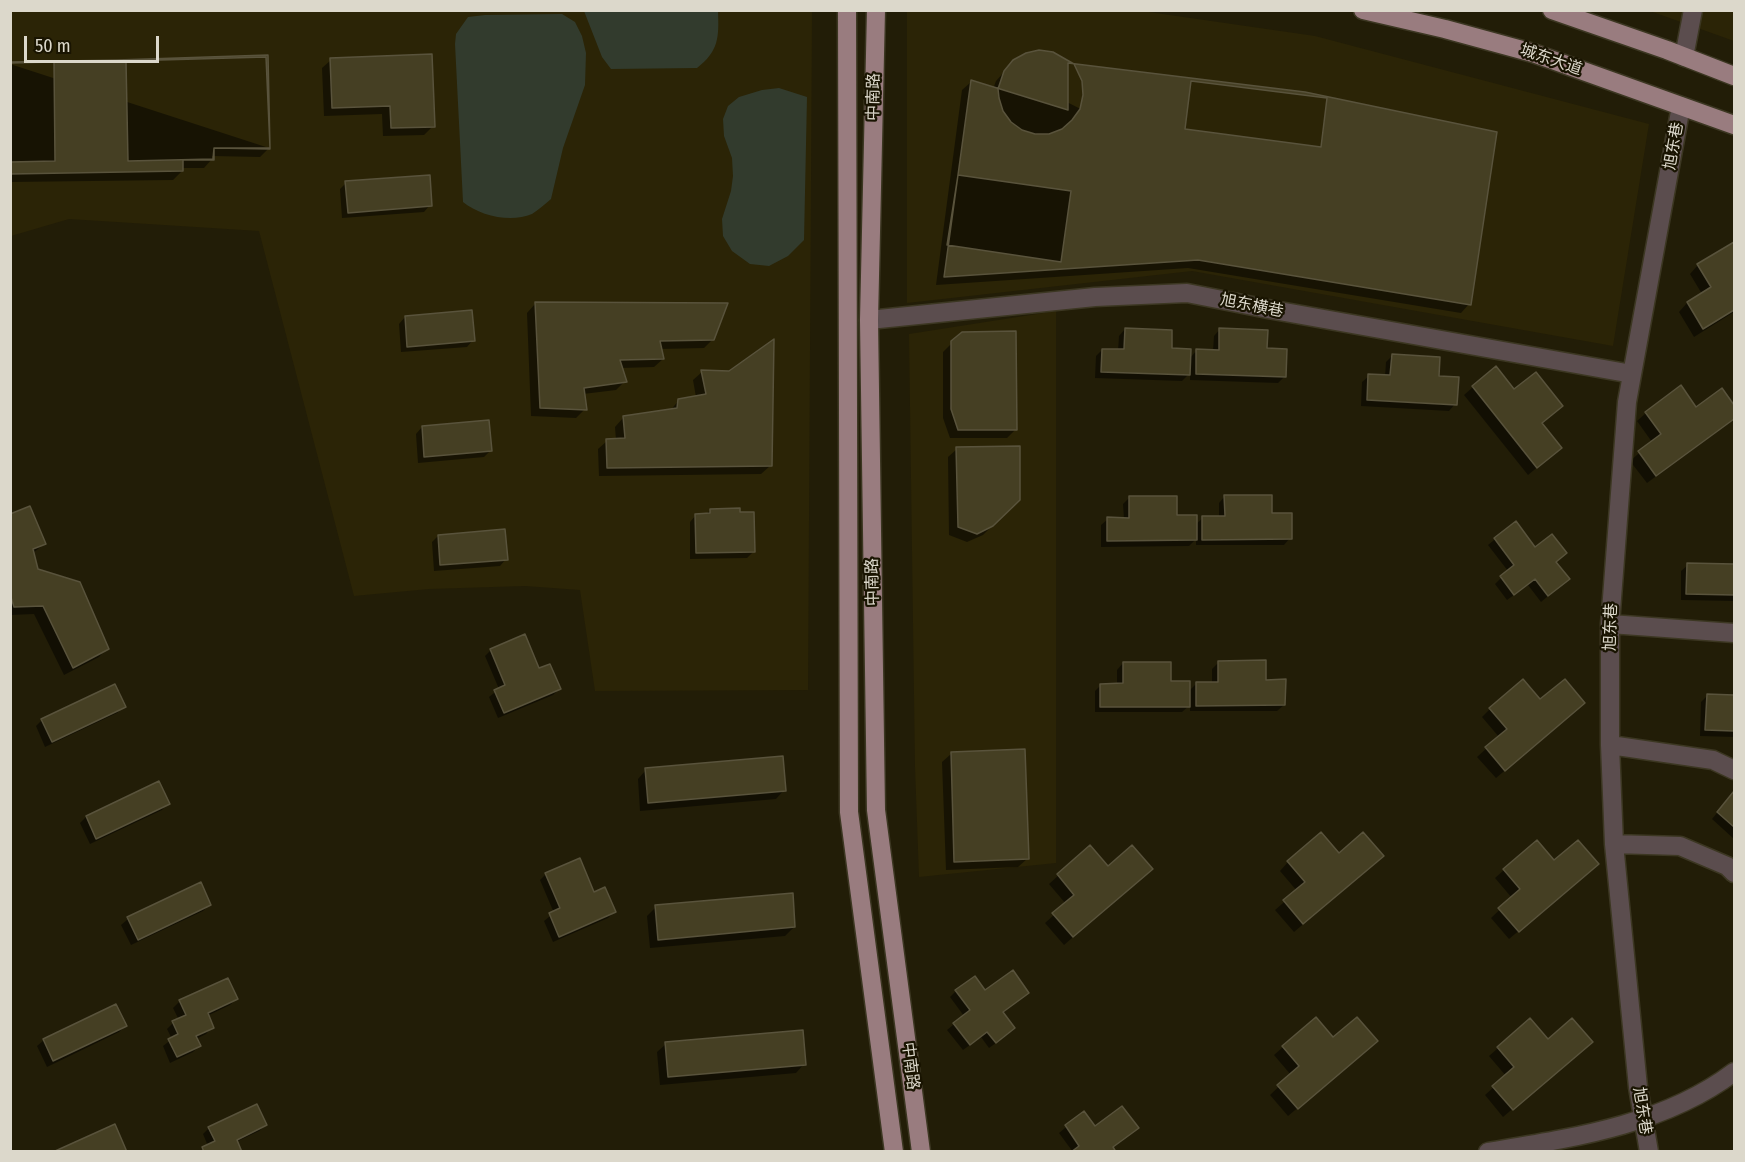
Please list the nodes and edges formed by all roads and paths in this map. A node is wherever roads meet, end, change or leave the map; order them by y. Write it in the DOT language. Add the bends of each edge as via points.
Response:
graph roads {
  1 [pos="847,10"];
  2 [pos="876,10"];
  3 [pos="1363,10"];
  4 [pos="1552,10"];
  5 [pos="1693,10"];
  6 [pos="1684,57"];
  7 [pos="1734,76"];
  8 [pos="1682,106"];
  9 [pos="1734,125"];
  10 [pos="869,320"];
  11 [pos="1632,374"];
  12 [pos="1610,624"];
  13 [pos="1734,633"];
  14 [pos="1610,745"];
  15 [pos="1734,770"];
  16 [pos="1614,844"];
  17 [pos="1734,873"];
  18 [pos="1734,1072"];
  19 [pos="1644,1119"];
  20 [pos="894,1152"];
  21 [pos="921,1152"];
  22 [pos="1488,1152"];
  23 [pos="1649,1152"];
  1 -- 20 [label="main road, 中南路" via="849,812"];
  2 -- 10 [label="main road, 中南路"];
  3 -- 8 [label="main road, 城东大道" via="1533,53"];
  4 -- 6 [label="main road"];
  5 -- 6 [label="street"];
  6 -- 7 [label="main road"];
  8 -- 9 [label="main road, 城东大道"];
  8 -- 11 [label="street, 旭东巷"];
  10 -- 11 [label="street, 旭东横巷" via="1095,297 1187,293"];
  10 -- 21 [label="main road, 中南路" via="876,810"];
  11 -- 12 [label="street, 旭东巷"];
  12 -- 13 [label="street"];
  12 -- 14 [label="street, 旭东巷"];
  14 -- 15 [label="street" via="1713,760"];
  14 -- 16 [label="street, 旭东巷"];
  16 -- 17 [label="street" via="1680,846 1727,866"];
  16 -- 19 [label="street, 旭东巷"];
  18 -- 19 [label="street" via="1706,1092"];
  19 -- 22 [label="street" via="1556,1141"];
  19 -- 23 [label="street, 旭东巷"];
}
